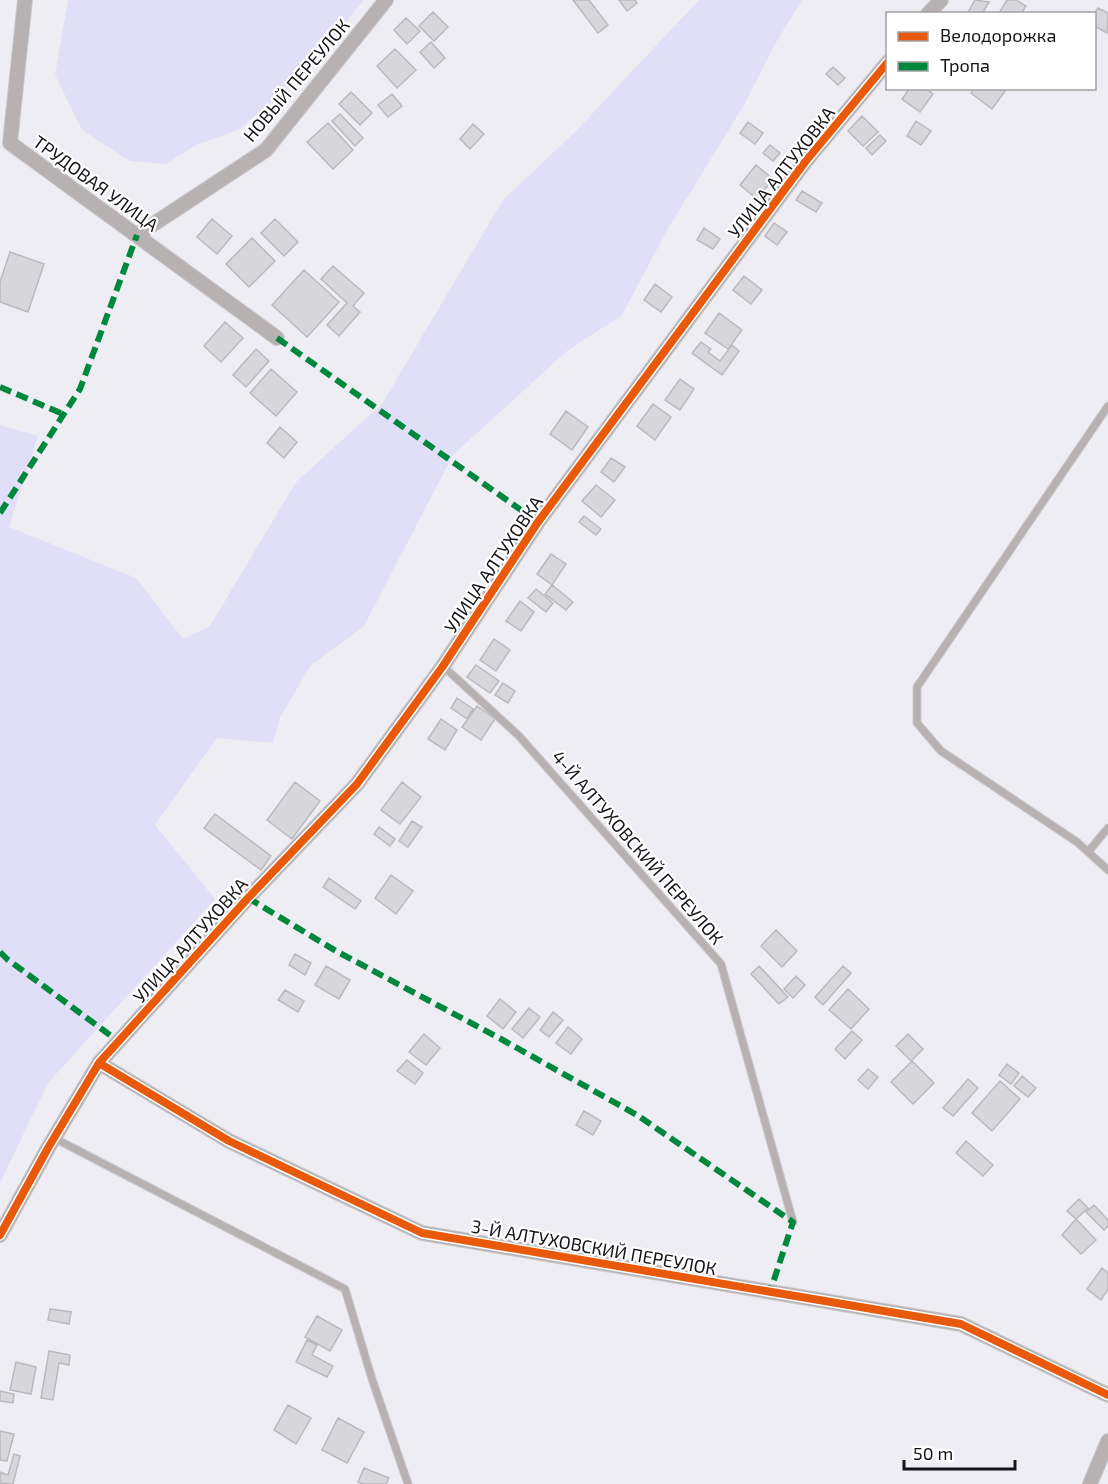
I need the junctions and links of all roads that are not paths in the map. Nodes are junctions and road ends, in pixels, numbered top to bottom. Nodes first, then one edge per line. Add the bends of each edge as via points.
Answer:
1 (25, 0) edge
2 (386, 0) edge
3 (941, 0) edge
4 (930, 12) edge
5 (886, 64) edge
6 (137, 235) junction
7 (277, 338) dead end
8 (1108, 406) edge
9 (443, 666) junction
10 (1108, 828) edge
11 (1088, 852) junction
12 (1108, 870) edge
13 (99, 1063) junction
14 (54, 1138) junction
15 (793, 1222) dead end
16 (0, 1235) edge
17 (1108, 1395) edge
18 (1108, 1441) edge
19 (408, 1484) edge
20 (1090, 1484) edge

1 - 6 street, ТРУДОВАЯ УЛИЦА via 10,143
2 - 6 street, НОВЫЙ ПЕРЕУЛОК via 266,150
3 - 4 street
5 - 9 street, УЛИЦА АЛТУХОВКА via 805,162 545,513
6 - 7 street, ТРУДОВАЯ УЛИЦА
8 - 11 lane via 916,687 917,723 940,751
9 - 13 street, УЛИЦА АЛТУХОВКА via 357,784
9 - 15 lane, 4-Й АЛТУХОВСКИЙ ПЕРЕУЛОК via 519,736 721,964
10 - 11 lane
11 - 12 lane
13 - 14 street, УЛИЦА АЛТУХОВКА
13 - 17 street, 3-Й АЛТУХОВСКИЙ ПЕРЕУЛОК via 229,1141 422,1233 961,1324
14 - 16 street, УЛИЦА АЛТУХОВКА
14 - 19 lane via 345,1289
18 - 20 street

